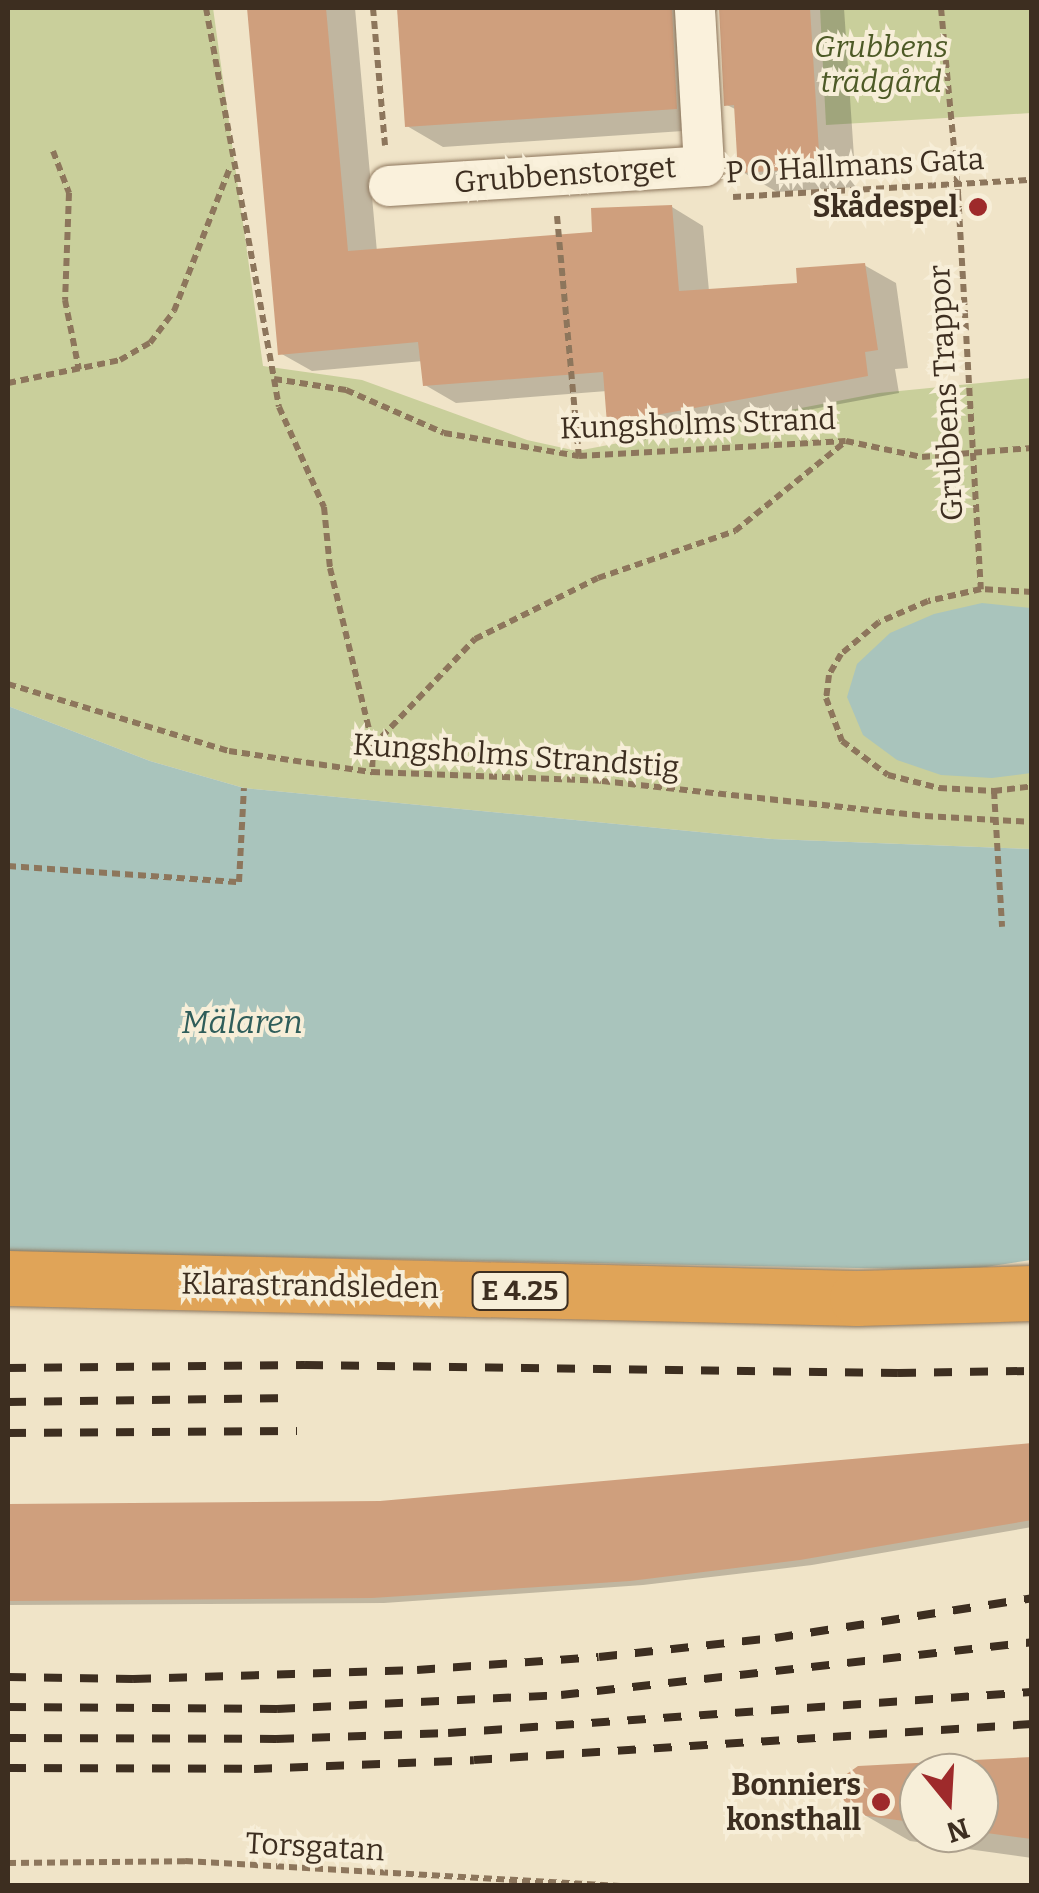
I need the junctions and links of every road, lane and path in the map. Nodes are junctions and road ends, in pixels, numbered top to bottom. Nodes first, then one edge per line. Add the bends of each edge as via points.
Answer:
1 (206, 8) edge
2 (373, 8) edge
3 (696, 8) edge
4 (941, 8) edge
5 (53, 150) dead end
6 (232, 164) junction
7 (704, 166) junction
8 (1032, 180) edge
9 (957, 183) junction
10 (389, 186) joint
11 (560, 256) dead end
12 (79, 370) junction
13 (274, 379) junction
14 (8, 383) edge
15 (846, 440) junction
16 (1032, 448) edge
17 (972, 454) junction
18 (579, 456) junction
19 (981, 589) junction
20 (1032, 592) edge
21 (8, 684) edge
22 (373, 746) junction
23 (372, 772) junction
24 (1032, 786) edge
25 (244, 788) dead end
26 (994, 791) junction
27 (994, 820) junction
28 (1032, 822) edge
29 (8, 866) edge
30 (1002, 927) dead end
31 (8, 1278) edge
32 (1032, 1293) edge
33 (8, 1307) edge
34 (1032, 1320) edge
35 (8, 1863) edge
36 (620, 1886) edge

1 - 6 path
2 - 10 path
3 - 7 street, Grubbenstorget
4 - 9 path, Grubbens Trappor
5 - 12 path via 69,194 65,300
6 - 12 path via 174,311 150,343 120,360
6 - 13 path
7 - 9 path, P O Hallmans Gata via 714,198
7 - 10 street, Grubbenstorget
8 - 9 path, P O Hallmans Gata
9 - 17 path, Grubbens Trappor
11 - 18 path
12 - 14 path
13 - 18 path, Kungsholms Strand via 346,390 444,434
13 - 22 path via 279,407 324,507 330,568
15 - 17 path, Kungsholms Strand via 922,456
15 - 18 path, Kungsholms Strand
15 - 22 path via 734,532 598,578 474,639
16 - 17 path, Kungsholms Strand
17 - 19 path, Grubbens Trappor
19 - 20 path
19 - 26 path via 879,622 841,654 826,698 842,740 888,775 940,788
21 - 23 path, Kungsholms Strandstig via 229,752
22 - 23 path
23 - 27 path, Kungsholms Strandstig via 602,781
24 - 26 path
25 - 29 path via 239,882
26 - 27 path
27 - 28 path, Kungsholms Strandstig
27 - 30 path
31 - 32 highway, Klarastrandsleden / E 4.25 via 856,1298
33 - 34 highway, Klarastrandsleden / E 4.25 via 854,1326
35 - 36 path, Torsgatan via 186,1862

